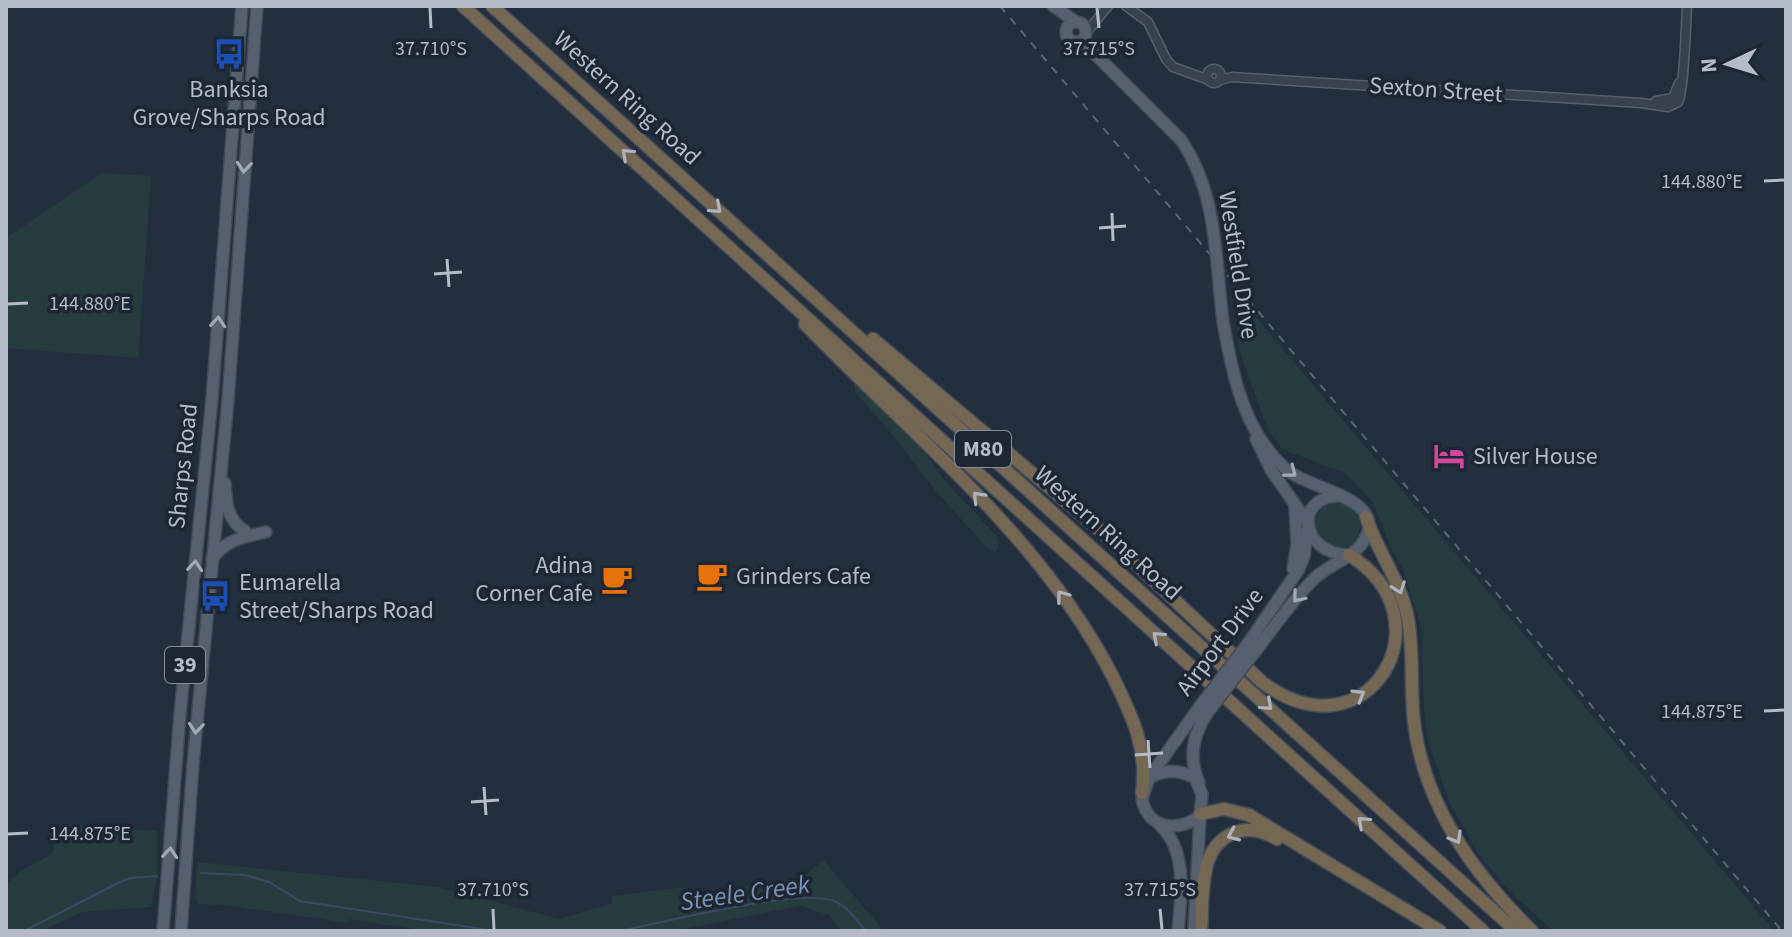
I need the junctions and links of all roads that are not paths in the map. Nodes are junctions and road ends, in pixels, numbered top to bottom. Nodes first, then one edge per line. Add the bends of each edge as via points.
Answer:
1 (242, 6) edge
2 (257, 6) edge
3 (463, 6) edge
4 (492, 6) edge
5 (1126, 6) edge
6 (1687, 6) edge
7 (1056, 9) edge
8 (1105, 9) edge
9 (1076, 21) junction
10 (1086, 34) junction
11 (1070, 38) junction
12 (1092, 51) junction
13 (727, 244) junction
14 (777, 262) junction
15 (228, 400) junction
16 (1254, 429) junction
17 (208, 438) junction
18 (223, 450) junction
19 (1342, 496) junction
20 (1294, 505) junction
21 (1366, 517) junction
22 (1308, 524) junction
23 (245, 531) dead end
24 (266, 532) dead end
25 (1348, 555) junction
26 (212, 559) junction
27 (1287, 589) junction
28 (1253, 646) junction
29 (1204, 709) junction
30 (176, 763) junction
31 (193, 764) junction
32 (1149, 778) junction
33 (1199, 783) junction
34 (1142, 793) junction
35 (1200, 815) junction
36 (1158, 823) junction
37 (1354, 878) junction
38 (163, 931) edge
39 (181, 931) edge
40 (1178, 931) edge
41 (1194, 931) edge
42 (1201, 931) edge
43 (1440, 931) edge
44 (1483, 931) edge
45 (1516, 931) edge
46 (1532, 931) edge

17 -> 1 main road, Sharps Road / 39
2 -> 15 main road, Sharps Road / 39
13 -> 3 highway, Western Ring Road / M80
4 -> 14 highway, Western Ring Road / M80
5 - 6 street, Sexton Street via 1148,22 1169,64 1188,74 1209,75 1215,69 1220,76 1232,77 1641,103 1672,103 1681,74
7 - 9 main road
7 - 11 main road
8 - 9 street
8 - 10 street
9 - 10 main road
9 - 11 main road via 1067,26
10 - 11 main road via 1081,41
10 - 12 main road, Westfield Drive
11 - 12 main road, Westfield Drive
12 - 16 main road, Westfield Drive, bridge via 1181,140 1200,174 1209,201 1235,379
34 -> 13 highway via 1144,763 1137,726 1098,648 1067,602 941,457
44 -> 13 highway, Western Ring Road / M80
14 -> 25 highway via 1047,485 1262,682 1301,704 1328,706 1356,698 1376,682 1392,656 1396,623 1390,603 1370,569
14 -> 45 highway, Western Ring Road / M80
15 - 17 main road
15 - 18 main road, Sharps Road / 39
16 -> 19 main road, Westfield Drive via 1290,472
16 - 20 main road, Westfield Drive via 1265,461
30 -> 17 main road, Sharps Road / 39
18 - 23 main road via 226,502 235,525
18 - 26 main road, Sharps Road / 39
19 - 21 main road via 1354,501
19 - 22 main road via 1316,504
20 - 22 main road, Westfield Drive
20 - 27 main road via 1297,549
21 - 25 main road via 1364,541
21 -> 46 highway via 1404,603 1414,726 1436,798 1480,876
22 - 25 main road via 1323,550
22 - 27 main road, Airport Drive via 1304,556
24 - 26 main road via 230,541
25 -> 28 main road, Airport Drive via 1308,585
26 -> 31 main road, Sharps Road / 39
27 - 28 main road, Airport Drive
28 - 29 main road, Airport Drive, bridge
29 - 32 main road, Airport Drive
29 - 33 main road, Airport Drive via 1194,740
30 - 31 main road
38 -> 30 main road, Sharps Road / 39
31 - 39 main road, Sharps Road / 39
32 - 33 main road via 1176,771
32 - 34 main road
33 - 35 main road
34 - 36 main road via 1147,813
35 - 36 main road via 1174,827
35 - 37 highway via 1224,809 1249,815
35 - 41 main road
36 - 40 main road via 1178,858
37 -> 42 highway via 1269,835 1234,833 1220,841 1208,859
37 - 43 highway

